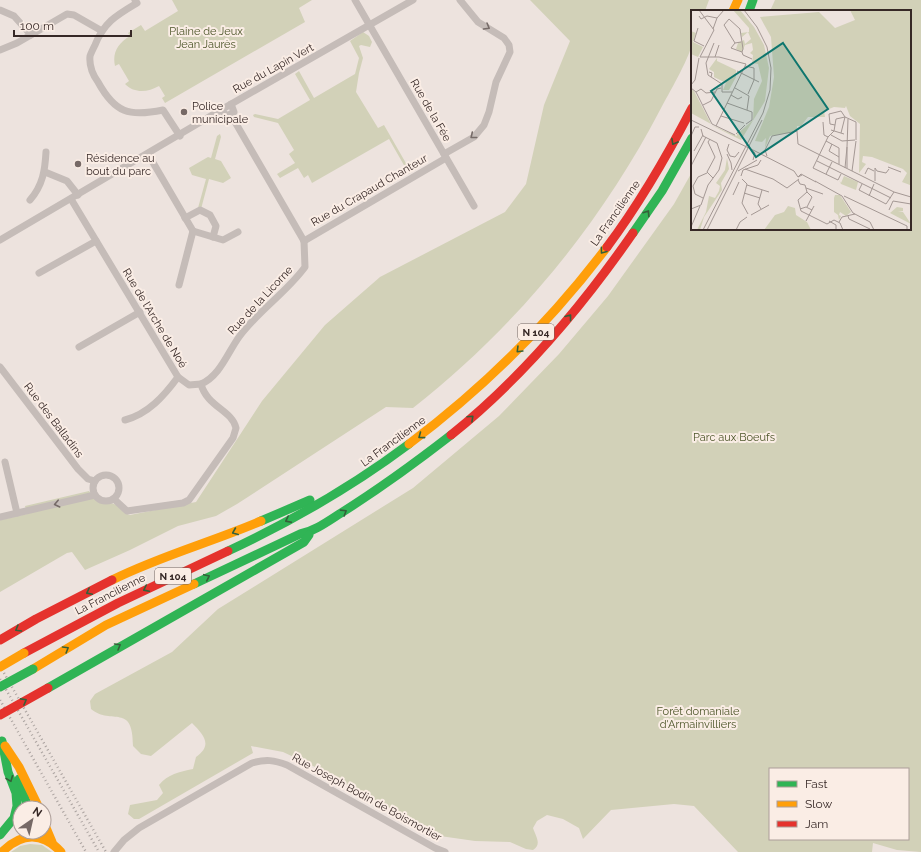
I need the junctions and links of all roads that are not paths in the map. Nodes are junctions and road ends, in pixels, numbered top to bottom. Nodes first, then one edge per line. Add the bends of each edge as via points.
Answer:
1 (135, 0) edge
2 (354, 0) edge
3 (413, 0) edge
4 (460, 0) edge
5 (738, 0) edge
6 (753, 0) edge
7 (0, 10) edge
8 (734, 10) edge
9 (749, 10) edge
10 (370, 26) junction
11 (102, 31) junction
12 (31, 35) junction
13 (0, 50) edge
14 (231, 104) junction
15 (221, 110) junction
16 (691, 110) edge
17 (231, 115) junction
18 (180, 136) junction
19 (691, 140) edge
20 (46, 152) dead end
21 (148, 154) junction
22 (445, 156) junction
23 (45, 172) junction
24 (78, 195) junction
25 (71, 199) junction
26 (30, 200) dead end
27 (474, 206) dead end
28 (185, 218) junction
29 (193, 231) junction
30 (238, 232) dead end
31 (213, 237) junction
32 (0, 240) edge
33 (96, 241) junction
34 (304, 242) junction
35 (39, 273) dead end
36 (179, 285) dead end
37 (140, 312) junction
38 (79, 347) dead end
39 (0, 367) edge
40 (178, 377) junction
41 (201, 384) junction
42 (125, 420) dead end
43 (5, 462) dead end
44 (95, 481) junction
45 (95, 495) junction
46 (114, 499) junction
47 (323, 502) junction
48 (17, 513) junction
49 (0, 517) edge
50 (311, 532) junction
51 (0, 640) edge
52 (0, 667) edge
53 (0, 687) edge
54 (0, 715) edge
55 (1, 739) edge
56 (26, 800) edge
57 (35, 800) edge
58 (0, 835) edge
59 (15, 840) edge
60 (48, 840) edge
61 (52, 842) joint
62 (2, 852) edge
63 (61, 852) edge
64 (114, 852) edge
65 (445, 852) edge

1 - 11 street via 137,3 112,18
2 - 10 street, Rue de la Fée
3 - 10 street, Rue du Lapin Vert
4 -> 22 street, Rue du Crapaud Chanteur via 478,22 504,38 510,52 496,82 484,125 474,137
5 - 8 main road
6 - 9 main road
7 - 12 street via 14,16
10 - 14 street, Rue du Lapin Vert
10 - 22 street, Rue de la Fée
11 - 12 street via 74,15 67,14
11 - 18 street via 90,56 92,72 108,100 119,109 130,113 145,114 163,110
12 - 13 street
14 - 15 street, Rue du Lapin Vert
14 - 17 street via 234,112
15 - 17 street via 227,116
15 - 18 street, Rue du Lapin Vert
16 -> 47 main road, La Francilienne / N 104 via 630,214 579,282 531,338 438,423 365,476
17 - 34 street
18 - 21 street, Rue du Lapin Vert
50 -> 19 main road, N 104 via 359,502 450,436 525,368 561,328 615,259 662,191
20 - 23 street
21 - 24 street, Rue du Lapin Vert
21 - 28 street
22 - 27 street, Rue de la Fée
22 - 34 street, Rue du Crapaud Chanteur
23 - 24 street via 67,180
23 - 26 street
24 - 25 street, Rue du Lapin Vert
25 - 32 street, Rue du Lapin Vert
25 - 33 street, Rue de l'Arche de Noé
28 - 29 street
28 - 31 street via 200,210 210,215 216,226
29 - 31 street
29 - 36 street
30 - 31 street via 224,240
33 - 35 street
33 - 37 street, Rue de l'Arche de Noé
34 - 41 street, Rue de la Licorne via 305,267 248,326 218,370
37 - 38 street
37 - 40 street, Rue de l'Arche de Noé
39 - 44 street, Rue des Balladins via 78,469 88,479
40 - 41 street, Rue de l'Arche de Noé via 189,385
40 - 42 street via 161,400
41 - 46 street via 207,399 235,423 236,433 189,500 183,504 127,511
43 - 48 street
44 - 45 street
44 - 46 street via 103,476 112,476 118,483 119,491
45 - 46 street via 102,501
45 -> 48 street
47 -> 51 main road via 308,499 231,534 136,568
47 -> 52 main road, La Francilienne / N 104, bridge via 82,621
48 - 49 street
53 -> 50 main road, N 104, bridge via 106,625 300,534
54 -> 50 main road, bridge via 304,542
55 - 56 main road
55 - 57 main road via 19,767
55 -> 58 main road via 8,772 16,793 17,806 14,818
59 - 62 main road
60 - 61 main road
61 - 63 main road
64 - 65 street, Rue Joseph Bodin de Boismortier via 139,828 263,760 287,765

